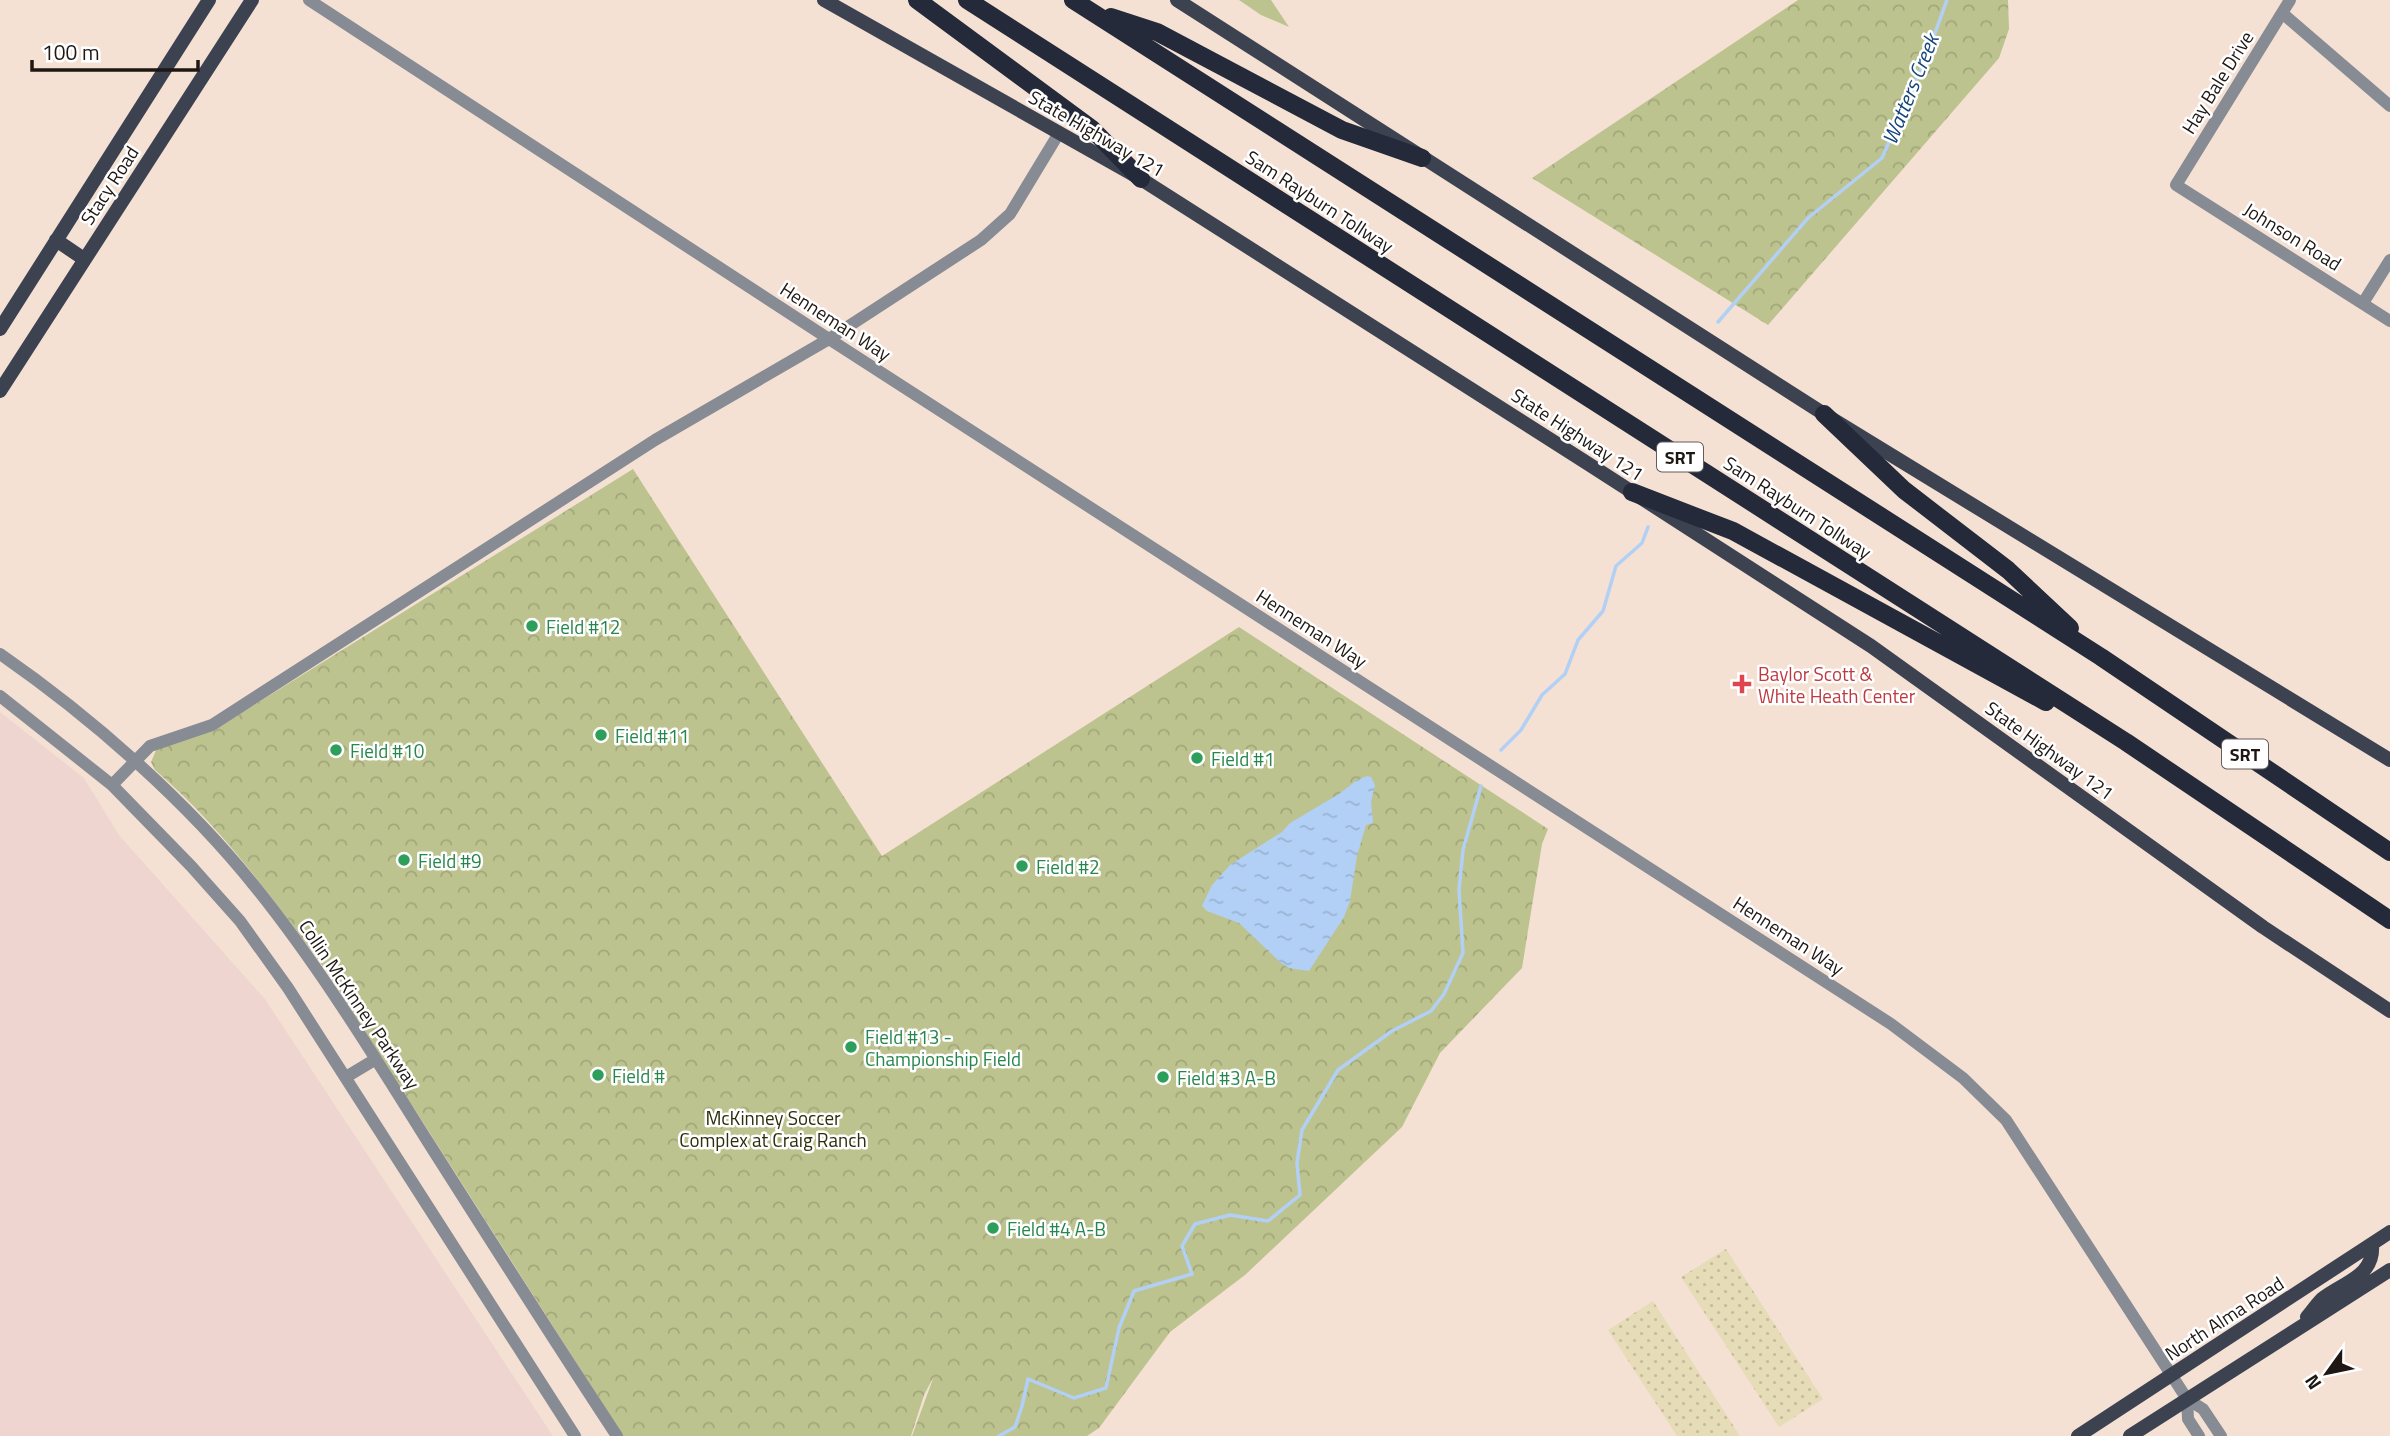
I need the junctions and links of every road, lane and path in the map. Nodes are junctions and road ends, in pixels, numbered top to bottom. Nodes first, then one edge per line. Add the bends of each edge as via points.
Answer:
1 (209, 0) edge
2 (251, 0) edge
3 (309, 0) edge
4 (824, 0) edge
5 (917, 0) edge
6 (967, 0) edge
7 (1177, 0) edge
8 (2290, 0) edge
9 (1080, 4) edge
10 (2282, 13) junction
11 (2390, 106) edge
12 (1059, 133) junction
13 (1422, 158) junction
14 (1141, 179) junction
15 (2176, 185) joint
16 (57, 240) junction
17 (84, 259) junction
18 (2390, 260) edge
19 (2363, 303) junction
20 (2390, 321) edge
21 (0, 329) edge
22 (828, 339) junction
23 (0, 391) edge
24 (1824, 414) junction
25 (1632, 492) junction
26 (0, 654) edge
27 (2101, 657) junction
28 (0, 696) edge
29 (2126, 742) junction
30 (134, 760) junction
31 (2390, 760) edge
32 (112, 785) junction
33 (2390, 852) edge
34 (2390, 920) edge
35 (2390, 1011) edge
36 (376, 1059) junction
37 (346, 1077) junction
38 (2390, 1232) edge
39 (2372, 1244) junction
40 (2390, 1270) edge
41 (2299, 1328) junction
42 (2172, 1375) junction
43 (2187, 1399) junction
44 (575, 1436) edge
45 (617, 1436) edge
46 (2078, 1436) edge
47 (2130, 1436) edge
48 (2199, 1436) edge
49 (2221, 1436) edge

1 - 16 main road, Stacy Road
2 - 17 main road, Stacy Road
3 - 22 street, Henneman Way
4 - 12 main road, State Highway 121
5 - 14 highway via 1091,128
6 - 29 highway, Sam Rayburn Tollway / SRT
7 - 13 main road
8 - 10 street, Hay Bale Drive
9 - 13 highway via 1157,32 1342,130
9 - 27 highway, Sam Rayburn Tollway / SRT
10 - 11 street
10 - 15 street, Hay Bale Drive
12 - 14 main road, State Highway 121
12 - 22 street via 1010,214 981,240
13 - 24 main road
14 - 25 main road, State Highway 121
15 - 19 street, Johnson Road
16 - 17 main road
16 - 21 main road, Stacy Road
17 - 23 main road, Stacy Road
18 - 19 street
19 - 20 street, Johnson Road
22 - 30 street via 655,440 212,725 150,746
22 - 42 street, Henneman Way via 1891,1024 1963,1078 2006,1120
24 - 27 highway via 1904,490 2008,570
24 - 31 main road
25 - 29 highway via 1733,531 2021,690
25 - 35 main road, State Highway 121 via 1871,646 2263,927
26 - 30 street, Collin McKinney Parkway
27 - 33 highway, Sam Rayburn Tollway / SRT
28 - 32 street
29 - 34 highway, Sam Rayburn Tollway / SRT
30 - 32 street
30 - 36 street, Collin McKinney Parkway via 256,887 319,971
32 - 37 street via 240,921
36 - 37 street
36 - 45 street, Collin McKinney Parkway
37 - 44 street
38 - 39 main road, North Alma Road
39 - 41 main road via 2372,1261 2362,1273 2321,1300
39 - 42 main road, North Alma Road
40 - 41 main road
41 - 43 main road
42 - 43 street, Henneman Way
42 - 46 main road, North Alma Road
43 - 47 main road
43 - 48 street, Henneman Way via 2188,1419
43 - 49 street, Henneman Way via 2203,1409

